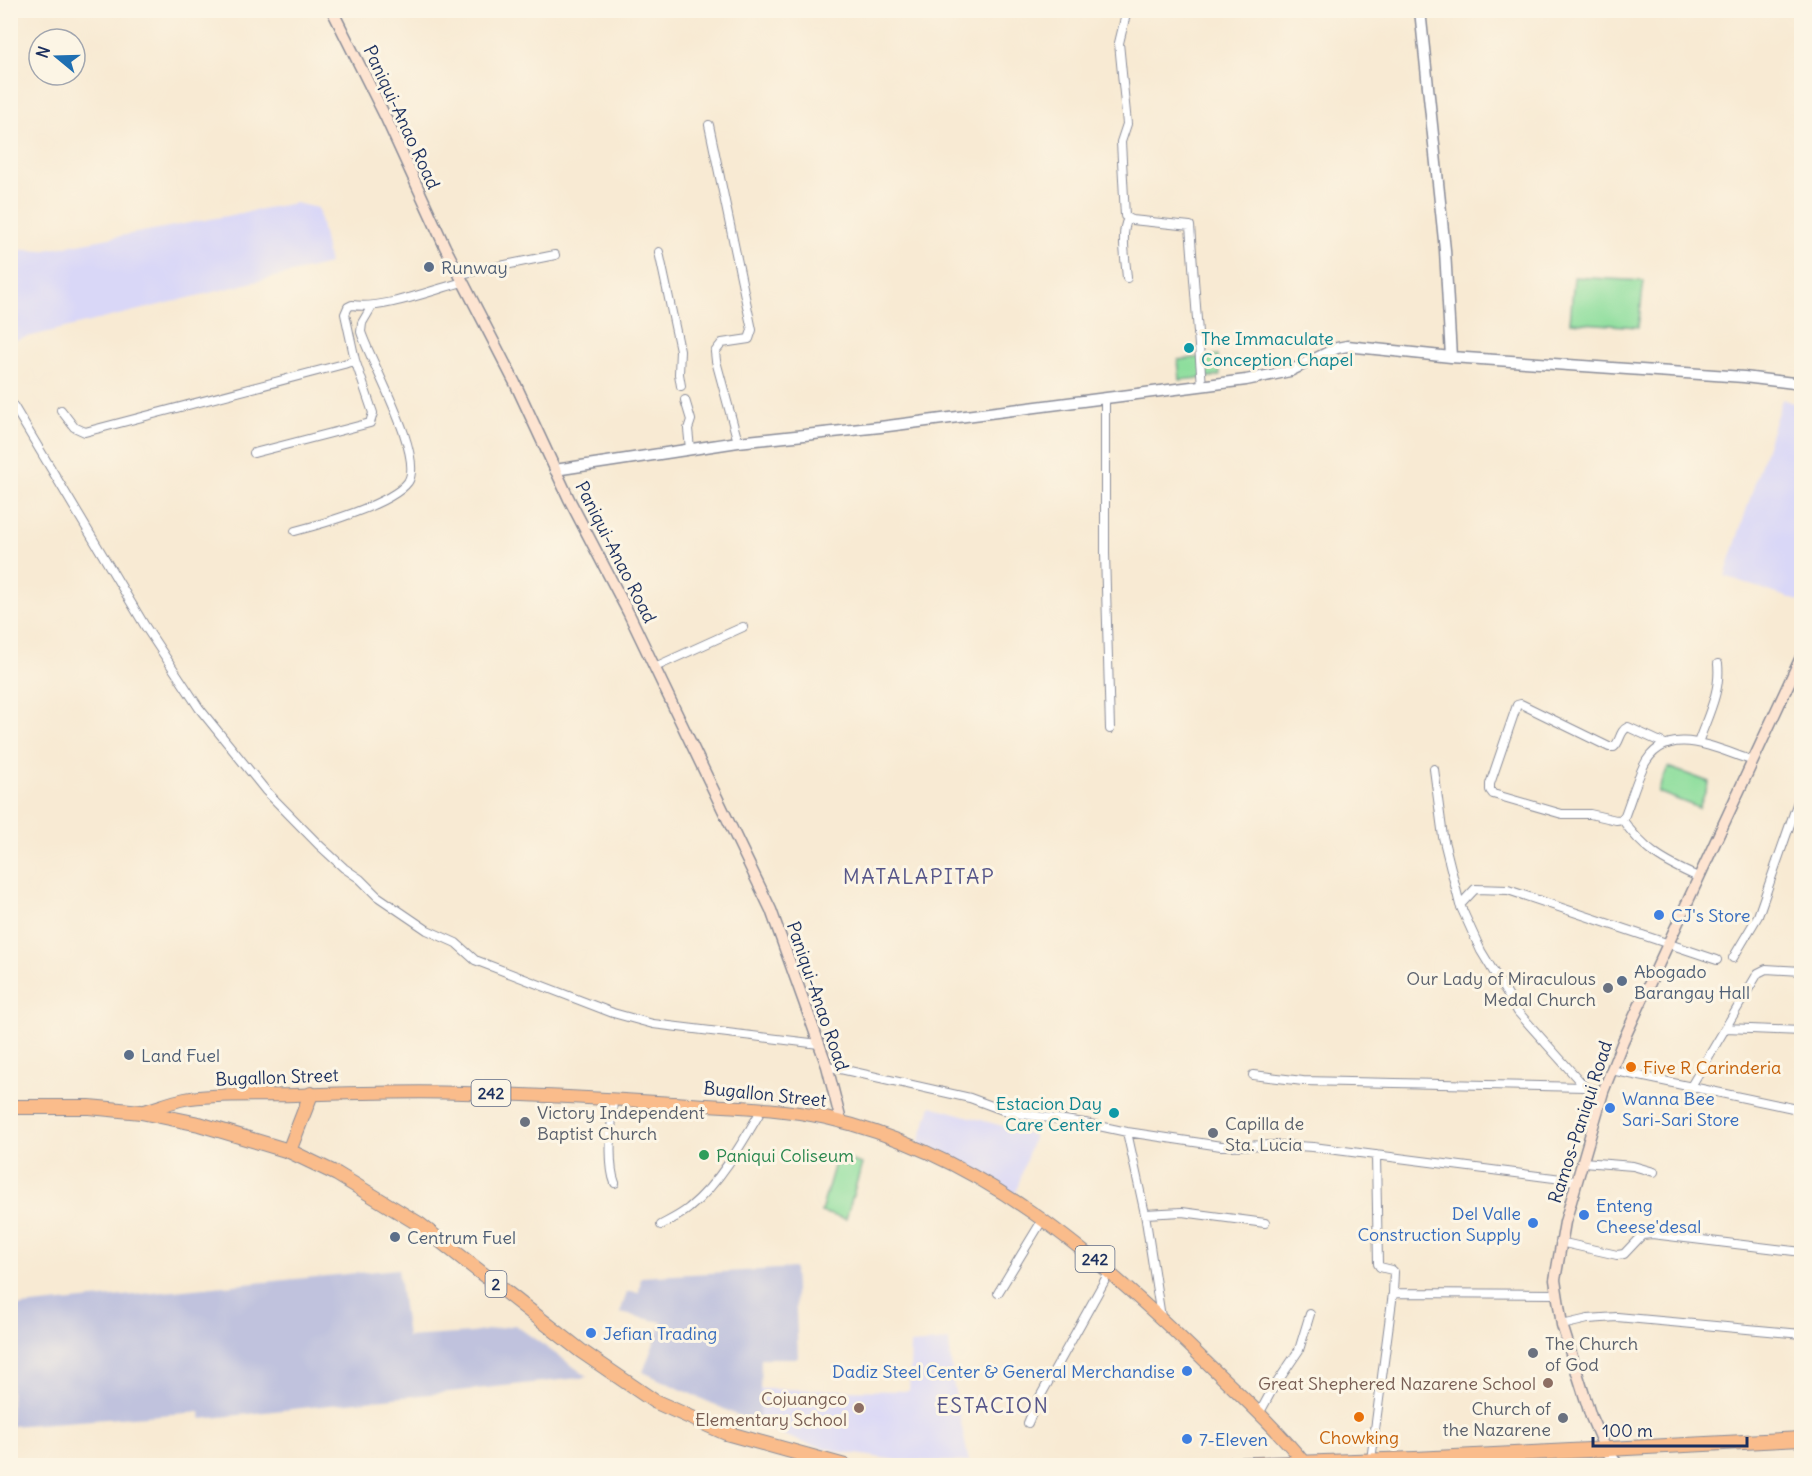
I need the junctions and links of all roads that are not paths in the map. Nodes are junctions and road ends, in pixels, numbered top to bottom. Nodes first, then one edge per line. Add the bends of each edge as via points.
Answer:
1 (332, 10) edge
2 (1127, 10) edge
3 (1420, 10) edge
4 (709, 125) dead end
5 (1128, 219) junction
6 (658, 252) dead end
7 (555, 255) dead end
8 (462, 278) junction
9 (1127, 278) dead end
10 (372, 306) junction
11 (1451, 357) junction
12 (355, 360) junction
13 (1802, 384) edge
14 (681, 386) dead end
15 (1202, 386) junction
16 (1105, 399) junction
17 (10, 400) edge
18 (685, 400) dead end
19 (61, 410) dead end
20 (738, 442) junction
21 (690, 449) junction
22 (254, 453) dead end
23 (555, 470) junction
24 (295, 531) dead end
25 (743, 627) dead end
26 (1802, 655) edge
27 (1718, 664) dead end
28 (656, 667) junction
29 (1798, 671) edge
30 (1110, 729) dead end
31 (1698, 743) junction
32 (1665, 744) junction
33 (1751, 760) junction
34 (1434, 769) dead end
35 (1802, 790) edge
36 (1622, 819) junction
37 (1698, 877) junction
38 (1460, 905) junction
39 (1668, 943) junction
40 (1732, 957) dead end
41 (1717, 960) dead end
42 (1802, 971) edge
43 (1726, 1028) junction
44 (1802, 1031) edge
45 (819, 1044) junction
46 (827, 1066) junction
47 (1611, 1070) junction
48 (1253, 1075) dead end
49 (1585, 1087) junction
50 (1690, 1088) junction
51 (1603, 1092) junction
52 (312, 1094) junction
53 (614, 1099) junction
54 (10, 1107) edge
55 (762, 1109) junction
56 (1802, 1110) edge
57 (141, 1113) junction
58 (841, 1121) junction
59 (1127, 1132) junction
60 (289, 1151) junction
61 (1376, 1155) junction
62 (1583, 1162) junction
63 (1654, 1172) dead end
64 (1577, 1180) junction
65 (615, 1183) dead end
66 (1145, 1214) junction
67 (1043, 1219) junction
68 (1265, 1223) dead end
69 (661, 1225) dead end
70 (1560, 1242) junction
71 (1802, 1252) edge
72 (1110, 1271) junction
73 (998, 1293) dead end
74 (1393, 1293) junction
75 (1556, 1294) junction
76 (1310, 1314) dead end
77 (1161, 1317) junction
78 (1562, 1325) junction
79 (1802, 1334) edge
80 (1259, 1414) junction
81 (1028, 1423) dead end
82 (1802, 1439) edge
83 (1605, 1449) junction
84 (1371, 1460) junction
85 (1305, 1463) edge
86 (845, 1466) edge
87 (1197, 1466) edge
88 (1619, 1466) edge

1 - 8 main road, Paniqui-Anao Road
2 - 5 street via 1119,43 1127,124 1121,147
3 - 11 street
4 - 20 street via 752,330 748,339 722,343 716,352
5 - 9 street via 1124,232
5 - 15 street via 1190,226
6 - 14 street via 680,350
7 - 8 street
8 - 10 street
8 - 23 main road, Paniqui-Anao Road
10 - 12 street via 352,305 345,314
10 - 24 street via 361,332 409,449 410,477 399,490 368,508
11 - 13 street
11 - 15 street via 1347,346 1290,371
12 - 19 street via 85,432 74,427
12 - 22 street via 372,413 370,423
15 - 16 street
16 - 20 street
16 - 30 street
17 - 45 street via 145,626 199,708 266,791 377,896 456,943 475,960 613,1013 652,1024
18 - 21 street via 691,420
20 - 21 street
21 - 23 street
23 - 28 main road, Paniqui-Anao Road
25 - 28 street
26 - 29 main road, Ramos-Paniqui Road
27 - 31 street via 1717,689
28 - 45 main road, Paniqui-Anao Road via 771,910
29 - 33 main road, Ramos-Paniqui Road
31 - 32 street via 1679,740
31 - 33 street
32 - 36 street via 1647,760
32 - 36 street via 1628,727 1622,730 1617,745 1610,747 1521,704 1515,707 1490,784 1493,794 1562,814
33 - 37 main road, Ramos-Paniqui Road
34 - 38 street via 1443,837
35 - 40 street via 1758,916
36 - 37 street via 1653,854
37 - 39 main road, Ramos-Paniqui Road
38 - 39 street via 1475,889 1508,890
38 - 49 street via 1481,951 1518,1012
39 - 41 street
39 - 47 main road, Ramos-Paniqui Road
42 - 43 street via 1758,973
43 - 44 street
43 - 50 street
45 - 46 main road, Paniqui-Anao Road
46 - 58 main road, Paniqui-Anao Road
46 - 59 street via 970,1098 1008,1113 1085,1122
47 - 50 street
47 - 51 main road, Ramos-Paniqui Road
48 - 49 street via 1303,1081
49 - 51 street
50 - 56 street
51 - 62 main road, Ramos-Paniqui Road
52 - 53 main road, Bugallon Street / 242 via 465,1093
52 - 57 main road, Bugallon Street / 242 via 187,1099
52 - 60 highway
53 - 55 main road, Bugallon Street / 242
53 - 65 street
54 - 57 highway, 2 via 88,1107
55 - 58 main road, Bugallon Street / 242
55 - 69 street via 716,1179 691,1207
57 - 60 highway, 2 via 200,1124
58 - 67 main road, Bugallon Street / 242 via 916,1147 976,1177
59 - 61 street via 1221,1146 1282,1145
59 - 66 street
60 - 86 highway, 2 via 337,1173 419,1224 581,1352 654,1401 726,1433
61 - 64 street
61 - 74 street via 1378,1264 1394,1272
62 - 63 street via 1633,1166
62 - 64 main road, Ramos-Paniqui Road
64 - 70 main road, Ramos-Paniqui Road
66 - 68 street via 1182,1212
66 - 77 street
67 - 72 main road, Bugallon Street / 242
67 - 73 street
70 - 71 street via 1617,1255 1624,1254 1642,1235 1652,1234
70 - 75 main road, Ramos-Paniqui Road
72 - 77 main road, Bugallon Street / 242
72 - 81 street
74 - 75 street
74 - 84 street
75 - 78 main road, Ramos-Paniqui Road
76 - 80 street via 1299,1350
77 - 80 main road, Bugallon Street / 242
78 - 79 street via 1617,1317
78 - 83 main road, Ramos-Paniqui Road
80 - 85 main road, Bugallon Street / 242
82 - 83 highway
83 - 84 highway
83 - 88 street
84 - 85 highway
85 - 87 highway

